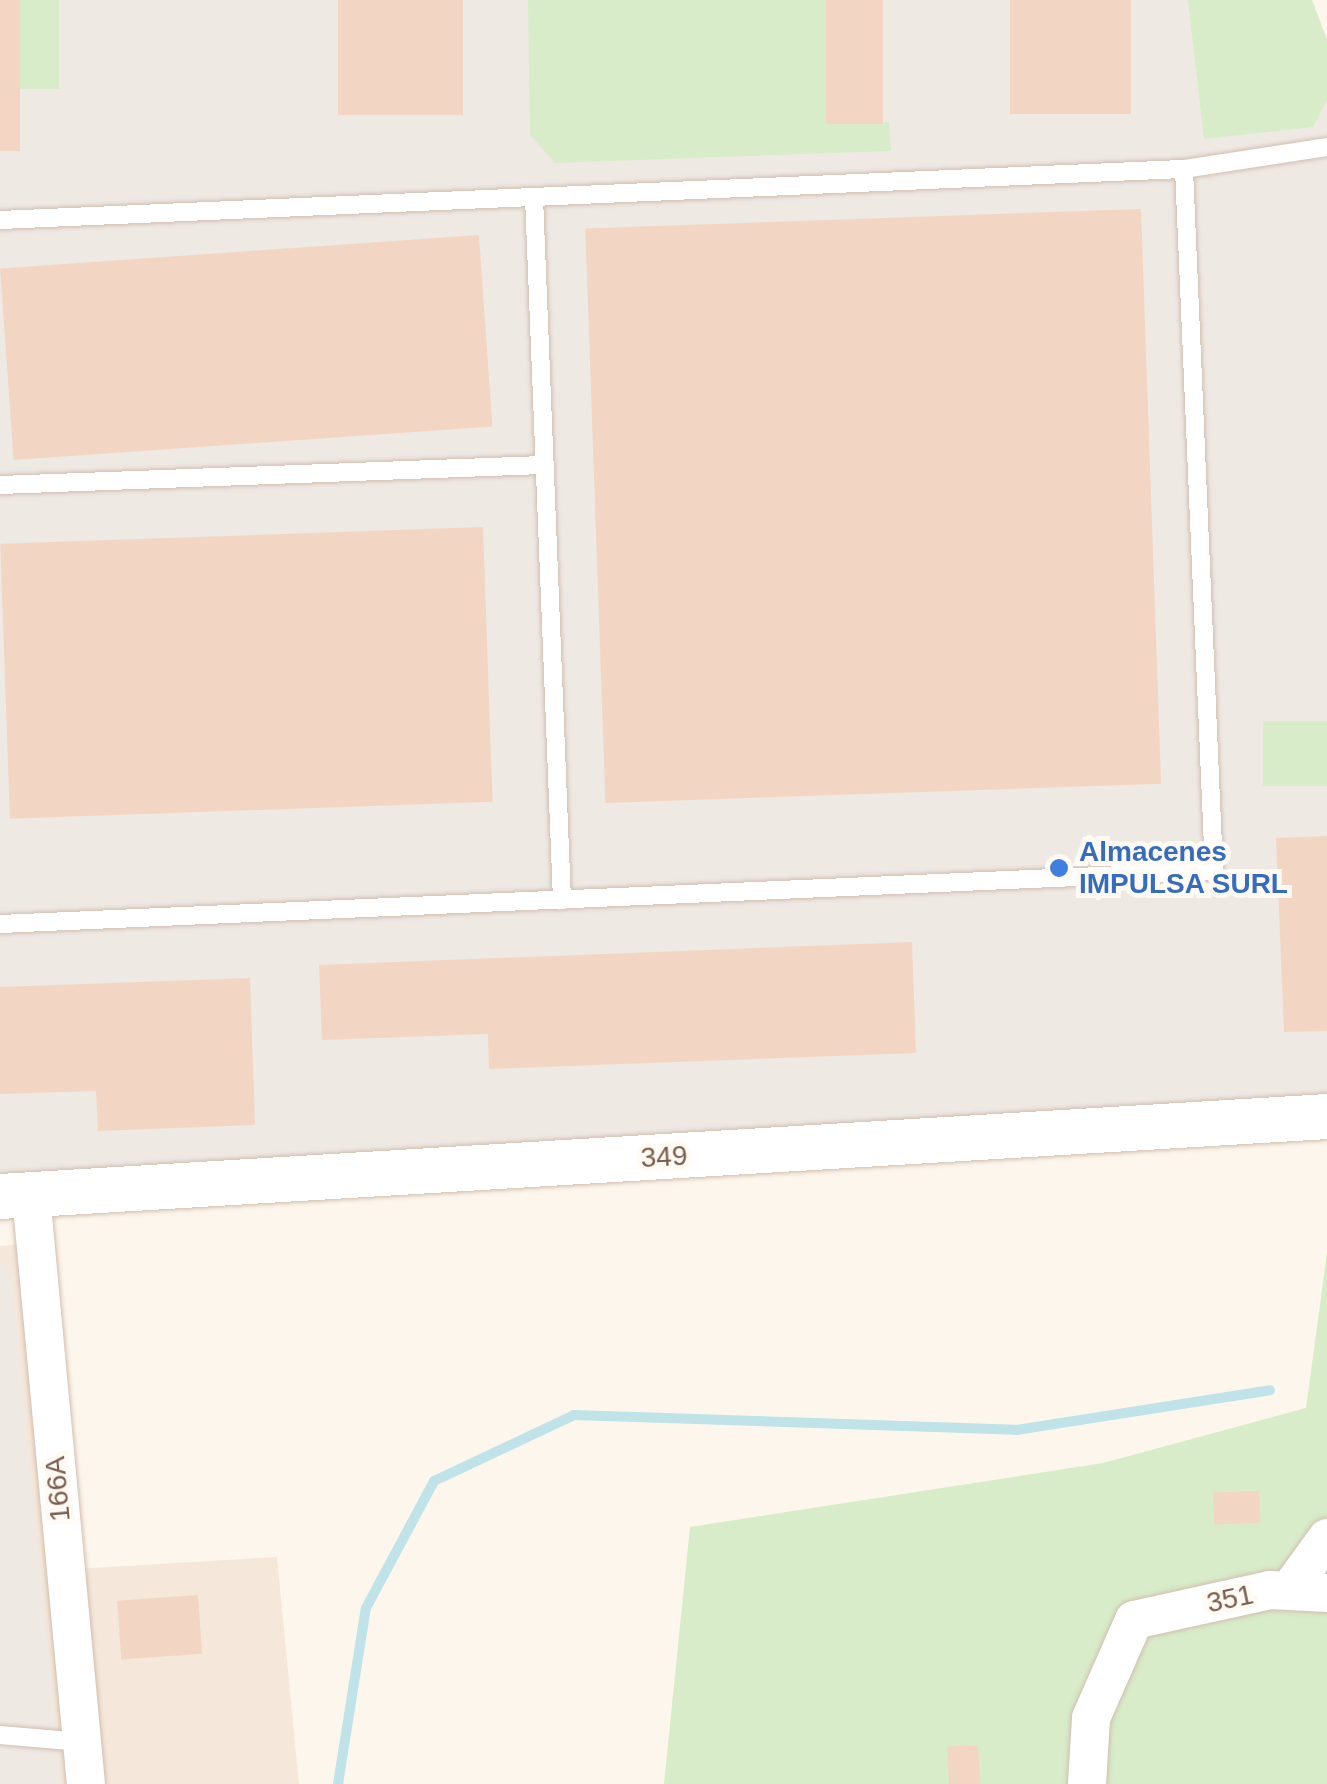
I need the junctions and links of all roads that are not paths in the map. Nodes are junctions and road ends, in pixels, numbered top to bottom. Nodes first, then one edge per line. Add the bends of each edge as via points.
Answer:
1 (1327, 147) edge
2 (1184, 168) junction
3 (534, 196) junction
4 (0, 220) edge
5 (544, 465) junction
6 (0, 485) edge
7 (562, 900) junction
8 (0, 924) edge
9 (1322, 1125) edge
10 (16, 1195) edge
11 (1327, 1538) edge
12 (1309, 1591) edge
13 (0, 1734) edge
14 (82, 1742) junction
15 (86, 1784) edge
16 (1087, 1784) edge

1 - 2 lane
2 - 3 lane
2 - 7 lane via 1214,871
3 - 4 lane
3 - 5 lane
5 - 6 lane
5 - 7 lane
7 - 8 lane
9 - 10 street, 349
10 - 14 street, 166A
11 - 12 street
12 - 16 street, 351 via 1134,1620 1091,1718
13 - 14 lane
14 - 15 street, 166A

